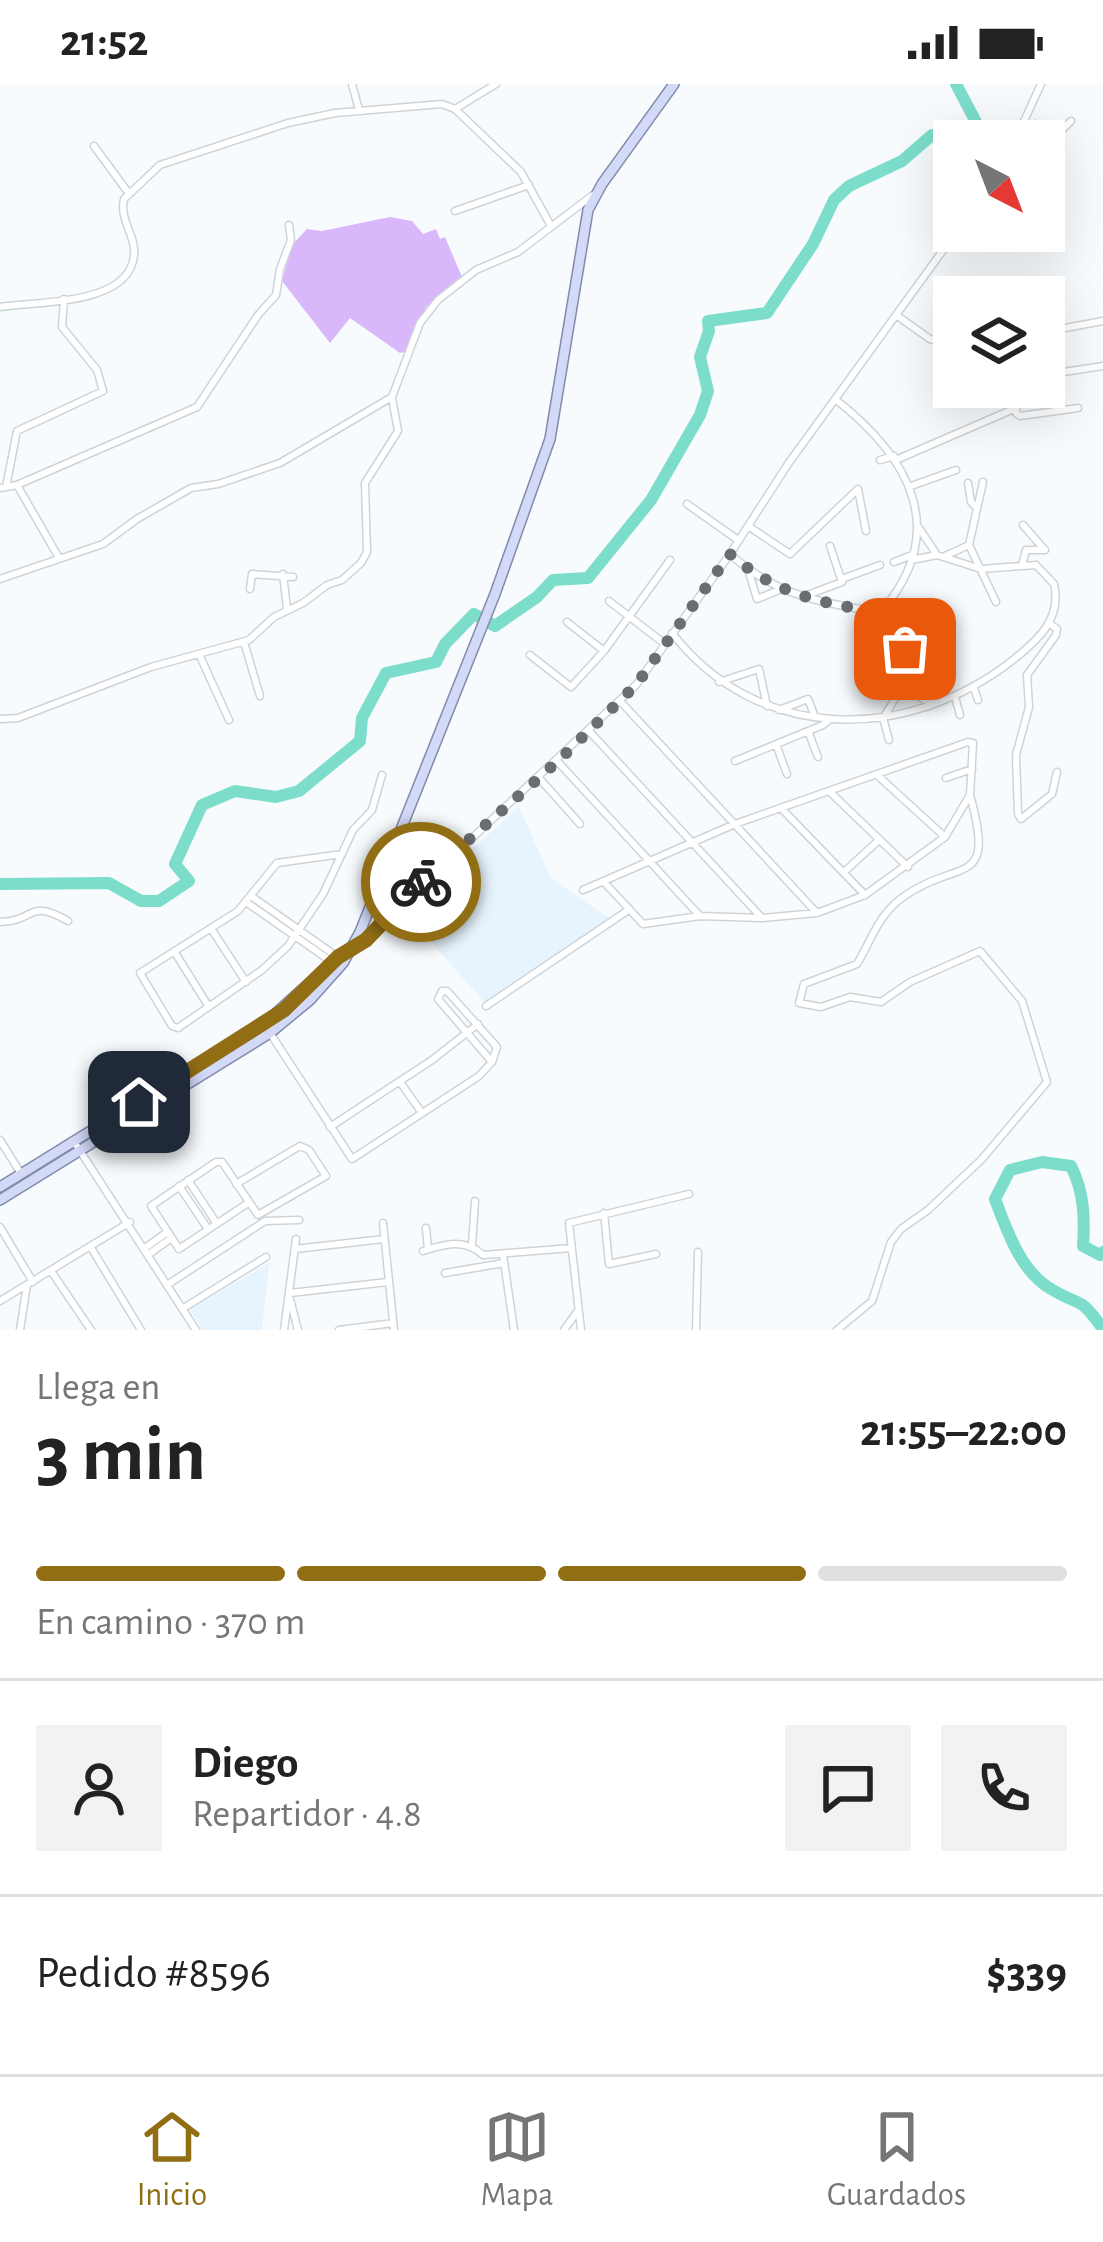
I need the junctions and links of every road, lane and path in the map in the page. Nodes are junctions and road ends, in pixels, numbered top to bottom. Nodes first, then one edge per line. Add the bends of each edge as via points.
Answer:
1 (352, 84) edge
2 (496, 84) edge
3 (674, 84) edge
4 (1041, 84) edge
5 (455, 109) junction
6 (359, 110) junction
7 (1025, 120) edge
8 (1071, 121) dead end
9 (1065, 128) edge
10 (94, 146) dead end
11 (529, 185) junction
12 (127, 193) junction
13 (596, 193) junction
14 (455, 211) dead end
15 (289, 225) dead end
16 (551, 226) junction
17 (942, 252) edge
18 (64, 298) junction
19 (0, 307) edge
20 (896, 315) junction
21 (1103, 321) edge
22 (1065, 328) edge
23 (933, 339) edge
24 (1103, 366) edge
25 (1065, 372) edge
26 (392, 398) junction
27 (835, 399) junction
28 (1016, 408) joint
29 (1078, 408) dead end
30 (896, 457) junction
31 (880, 460) dead end
32 (956, 470) dead end
33 (983, 482) dead end
34 (968, 483) dead end
35 (17, 485) junction
36 (911, 486) junction
37 (3, 487) edge
38 (688, 503) dead end
39 (977, 508) junction
40 (918, 525) junction
41 (1023, 525) dead end
42 (748, 526) junction
43 (864, 528) dead end
44 (739, 541) junction
45 (969, 545) junction
46 (830, 546) dead end
47 (730, 554) junction
48 (940, 556) junction
49 (59, 558) junction
50 (911, 558) junction
51 (670, 560) dead end
52 (895, 562) dead end
53 (880, 565) dead end
54 (1022, 566) junction
55 (748, 569) junction
56 (981, 569) junction
57 (283, 574) junction
58 (293, 577) dead end
59 (0, 579) edge
60 (842, 579) junction
61 (250, 589) dead end
62 (779, 590) junction
63 (799, 598) junction
64 (609, 602) dead end
65 (996, 602) dead end
66 (286, 609) junction
67 (881, 612) junction
68 (628, 616) junction
69 (567, 622) dead end
70 (1049, 623) junction
71 (672, 633) junction
72 (244, 642) junction
73 (665, 644) junction
74 (604, 651) junction
75 (199, 654) junction
76 (530, 655) dead end
77 (719, 682) junction
78 (906, 683) junction
79 (974, 688) junction
80 (260, 695) dead end
81 (955, 697) junction
82 (978, 700) dead end
83 (620, 701) junction
84 (938, 703) junction
85 (767, 706) junction
86 (779, 710) junction
87 (960, 715) dead end
88 (815, 717) junction
89 (883, 718) junction
90 (0, 719) edge
91 (830, 719) junction
92 (229, 721) dead end
93 (808, 731) junction
94 (590, 732) junction
95 (889, 740) dead end
96 (776, 744) junction
97 (818, 757) dead end
98 (558, 761) junction
99 (734, 761) dead end
100 (972, 770) junction
101 (1057, 772) dead end
102 (876, 773) junction
103 (382, 775) dead end
104 (787, 775) dead end
105 (539, 778) junction
106 (946, 778) dead end
107 (830, 792) junction
108 (970, 795) junction
109 (782, 808) junction
110 (580, 824) dead end
111 (735, 824) junction
112 (945, 837) junction
113 (879, 840) junction
114 (690, 843) junction
115 (342, 854) junction
116 (648, 863) junction
117 (908, 867) junction
118 (844, 872) junction
119 (604, 882) junction
120 (583, 890) dead end
121 (865, 895) junction
122 (249, 899) junction
123 (628, 910) junction
124 (817, 913) junction
125 (700, 916) junction
126 (762, 918) junction
127 (68, 921) dead end
128 (0, 922) edge
129 (211, 929) junction
130 (298, 932) junction
131 (174, 951) junction
132 (342, 959) junction
133 (245, 982) junction
134 (486, 1006) dead end
135 (208, 1007) junction
136 (478, 1024) junction
137 (469, 1032) junction
138 (270, 1033) junction
139 (492, 1062) junction
140 (399, 1081) junction
141 (422, 1113) junction
142 (330, 1127) junction
143 (0, 1140) edge
144 (76, 1145) junction
145 (21, 1173) junction
146 (188, 1180) junction
147 (236, 1184) junction
148 (179, 1186) junction
149 (0, 1187) edge
150 (689, 1194) dead end
151 (0, 1200) edge
152 (476, 1201) dead end
153 (248, 1203) junction
154 (604, 1213) junction
155 (299, 1220) dead end
156 (130, 1222) junction
157 (382, 1223) dead end
158 (217, 1224) junction
159 (1, 1227) edge
160 (426, 1228) dead end
161 (208, 1229) junction
162 (168, 1236) junction
163 (296, 1239) dead end
164 (384, 1240) junction
165 (472, 1245) junction
166 (90, 1246) junction
167 (572, 1247) junction
168 (295, 1250) junction
169 (147, 1251) junction
170 (698, 1252) dead end
171 (656, 1255) dead end
172 (266, 1257) dead end
173 (504, 1259) junction
174 (51, 1270) junction
175 (445, 1273) dead end
176 (388, 1282) junction
177 (30, 1284) junction
178 (167, 1285) junction
179 (290, 1294) junction
180 (0, 1301) edge
181 (182, 1309) junction
182 (579, 1309) junction
183 (393, 1326) edge
184 (20, 1330) edge
185 (91, 1330) edge
186 (141, 1330) edge
187 (196, 1330) edge
188 (284, 1330) edge
189 (298, 1330) edge
190 (339, 1330) edge
191 (514, 1330) edge
192 (564, 1330) edge
193 (581, 1330) edge
194 (696, 1330) edge
195 (837, 1330) edge

1 - 6 street
2 - 5 street
3 - 13 main road
4 - 7 street
5 - 6 street via 434,103
5 - 11 street
6 - 12 street via 175,158
8 - 9 street
10 - 12 street
11 - 14 street
11 - 16 street
12 - 18 street via 121,208 135,250 128,272 105,293
13 - 16 street
13 - 132 main road via 543,465 410,813
15 - 35 street via 276,295 197,407
16 - 26 street via 428,309
17 - 20 street
18 - 19 street
18 - 37 street via 62,327 97,370 103,391 17,431
20 - 23 street
20 - 27 street
21 - 22 street
24 - 25 street
26 - 49 street via 280,463 191,488 104,544
26 - 66 street via 398,431 365,483 367,552 342,580
27 - 30 street
27 - 42 street
28 - 29 street via 1020,416
28 - 30 street
30 - 31 street
30 - 36 street
32 - 36 street
33 - 39 street
34 - 39 street
35 - 37 street
35 - 49 street
36 - 40 street
38 - 44 street
39 - 45 street
40 - 48 street
40 - 50 street
41 - 54 street via 1045,550 1026,550
42 - 43 street via 790,554 858,489
42 - 44 street
44 - 47 street
45 - 48 street
45 - 56 street
46 - 60 street
47 - 55 street
47 - 71 street
48 - 50 street
48 - 56 street
49 - 59 street
50 - 52 street
50 - 67 street
51 - 68 street
53 - 60 street
54 - 56 street
54 - 70 street via 1043,569 1054,584
55 - 62 street
55 - 62 street via 757,599
56 - 65 street
57 - 58 street
57 - 61 street via 250,575
57 - 66 street
60 - 63 street
62 - 63 street
63 - 67 street
64 - 68 street
66 - 72 street
67 - 78 street via 905,649
68 - 73 street
68 - 74 street
69 - 74 street
70 - 79 street via 1031,647
70 - 101 street via 1056,635 1027,675 1029,707 1016,755 1022,819 1052,794
71 - 73 street
71 - 77 street
72 - 75 street
72 - 80 street
73 - 83 street
74 - 76 street via 571,687
75 - 90 street
75 - 92 street
77 - 85 street
77 - 85 street via 759,669
78 - 84 street
78 - 89 street
79 - 81 street
79 - 82 street
81 - 84 street
81 - 87 street
83 - 94 street
83 - 111 street
84 - 89 street
85 - 86 street
86 - 88 street
86 - 88 street via 808,699
88 - 91 street
89 - 91 street
89 - 95 street
91 - 93 street
93 - 96 street
93 - 97 street
94 - 98 street
94 - 114 street
96 - 99 street
96 - 104 street
98 - 105 street
98 - 116 street
100 - 102 street via 968,742
100 - 106 street
100 - 108 street
102 - 107 street
102 - 112 street
103 - 115 street via 372,810
105 - 110 street
105 - 132 street
107 - 109 street
107 - 113 street
108 - 112 street
108 - 195 street via 982,837 977,858 886,911 857,964 804,984 799,1003 881,1002 980,951 1022,1001 1047,1082 982,1159 901,1228 872,1301
109 - 111 street
109 - 118 street
111 - 114 street
111 - 124 street
112 - 117 street
113 - 117 street
113 - 118 street
114 - 116 street
114 - 126 street
115 - 122 street via 277,863
115 - 130 street
116 - 119 street
116 - 125 street
117 - 121 street
118 - 121 street
119 - 120 street
119 - 123 street
121 - 124 street
122 - 129 street
122 - 130 street
123 - 125 street via 643,925
123 - 134 street
124 - 126 street
125 - 126 street
127 - 128 street via 37,908
129 - 131 street
129 - 133 street
130 - 132 street
130 - 133 street
131 - 135 street
131 - 135 street via 140,974 175,1029
132 - 138 main road
132 - 144 main road via 265,1023
133 - 135 street
136 - 137 street
136 - 137 street via 442,991 437,998
136 - 139 street via 497,1046
137 - 139 street
137 - 140 street
138 - 142 street
138 - 144 main road
139 - 141 street
140 - 141 street
140 - 142 street
141 - 142 street via 352,1159
143 - 145 street
144 - 145 main road
144 - 151 main road
144 - 156 street
145 - 149 main road
146 - 147 street via 222,1162
146 - 148 street
146 - 158 street
147 - 153 street
147 - 153 street via 300,1146 326,1176 258,1214
148 - 161 street
148 - 162 street via 152,1204
150 - 154 street
152 - 165 street
153 - 158 street
154 - 167 street via 569,1223
154 - 171 street via 609,1264
155 - 178 street via 266,1221
156 - 166 street
156 - 169 street
157 - 164 street
158 - 161 street
159 - 177 street
160 - 165 street via 425,1250
161 - 162 street via 179,1249
162 - 169 street
163 - 168 street
164 - 168 street
164 - 176 street
165 - 173 street
166 - 174 street
166 - 186 street
167 - 173 street
167 - 182 street
168 - 179 street
169 - 178 street
170 - 194 street
172 - 181 street
173 - 175 street
173 - 191 street
174 - 177 street
174 - 185 street
176 - 179 street
176 - 183 street
177 - 180 street
177 - 184 street
178 - 181 street
179 - 188 street
179 - 189 street
181 - 187 street
182 - 192 street
182 - 193 street
183 - 190 street

